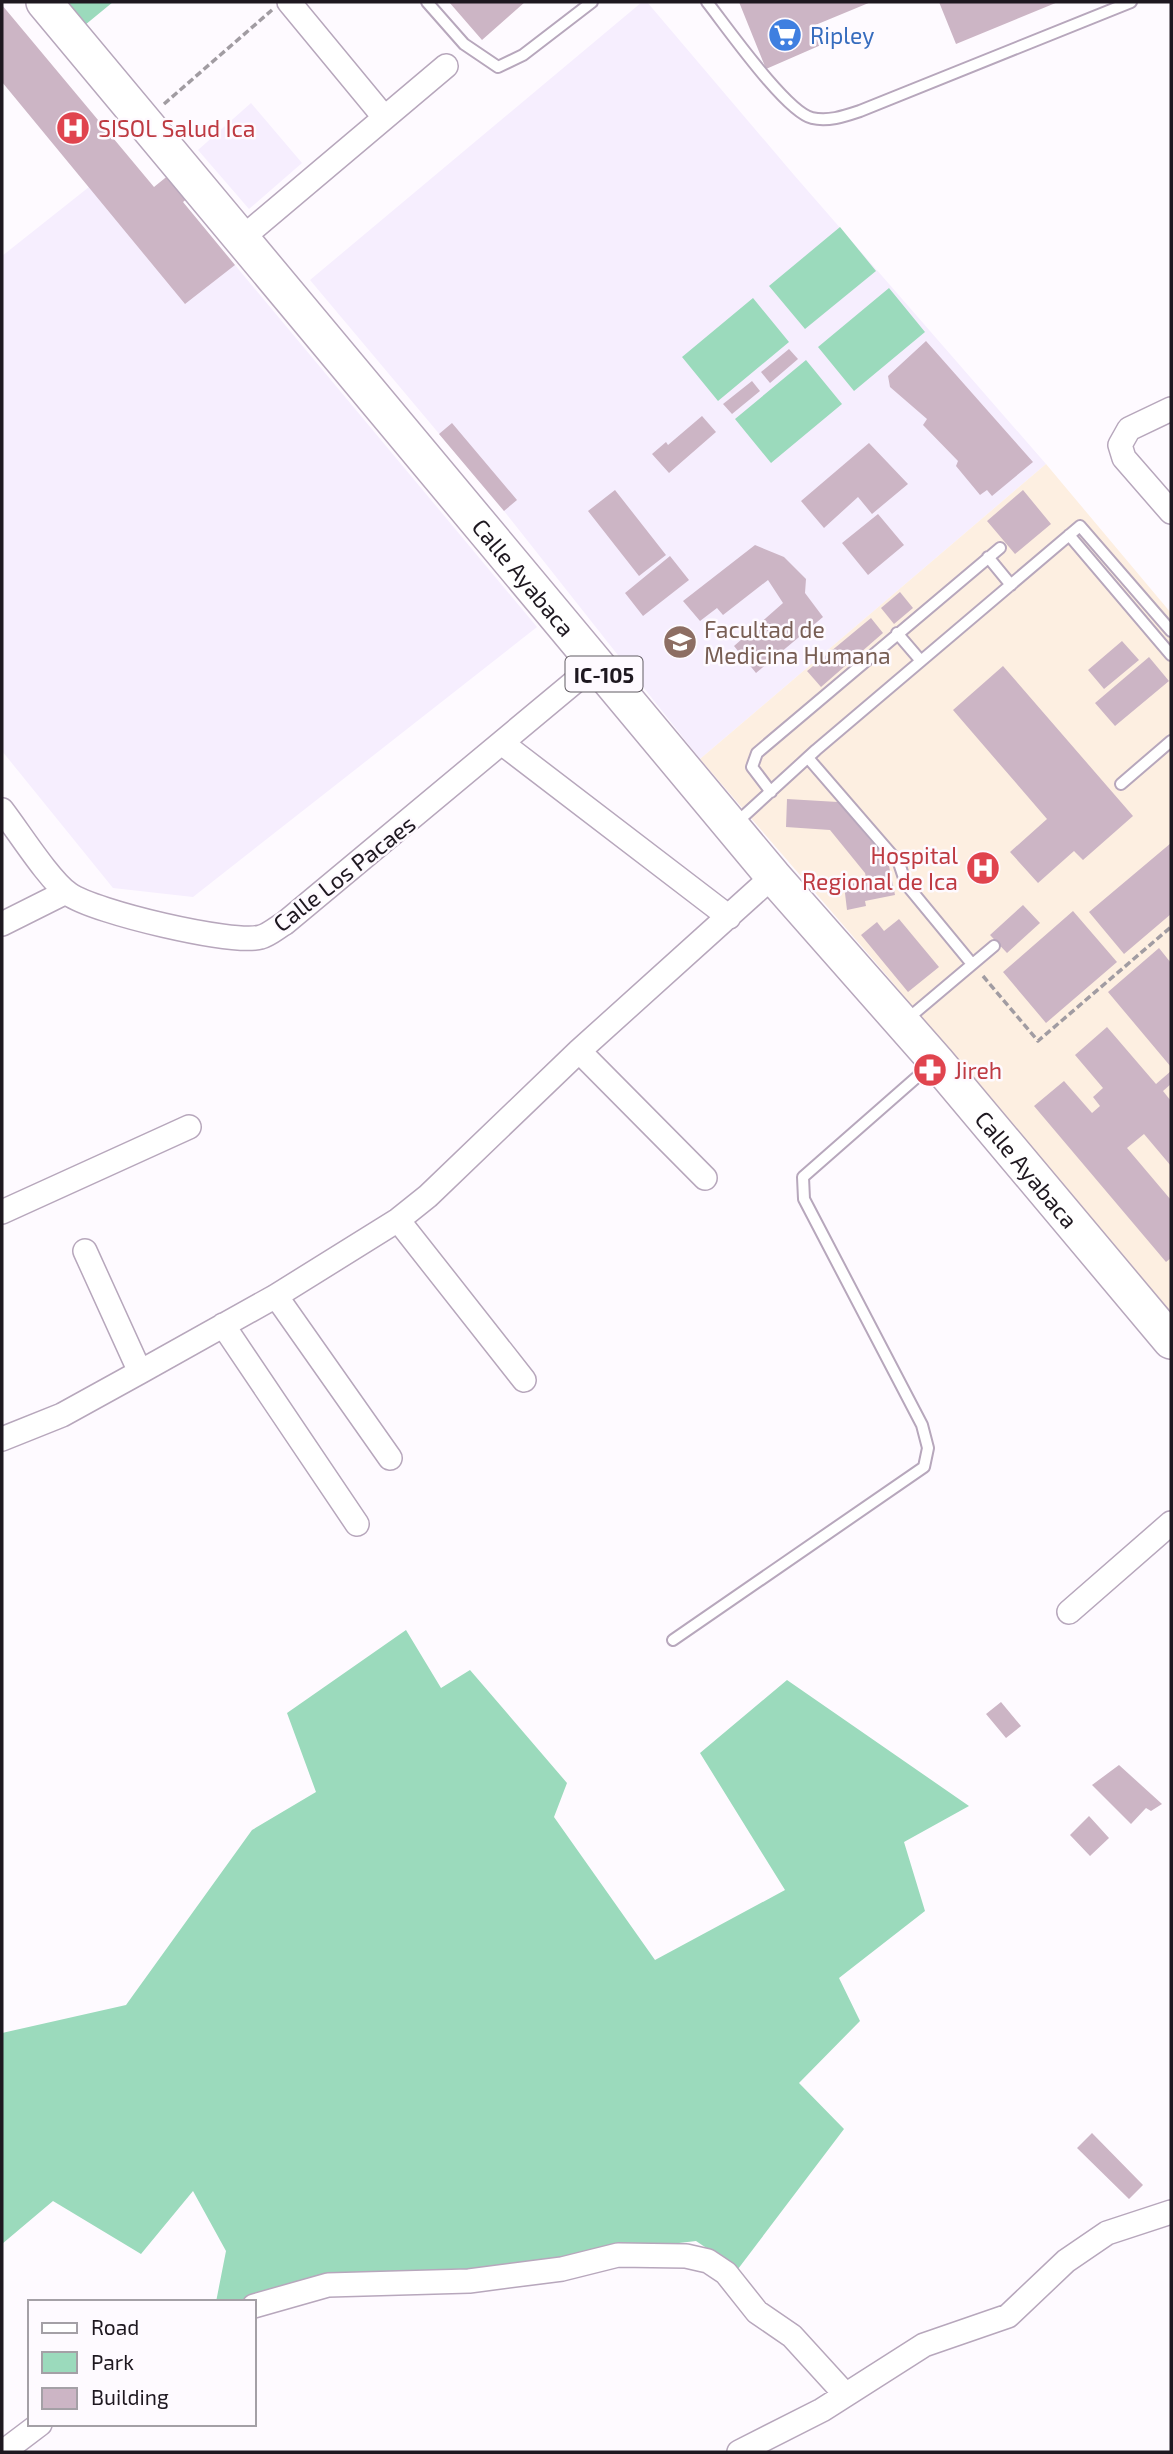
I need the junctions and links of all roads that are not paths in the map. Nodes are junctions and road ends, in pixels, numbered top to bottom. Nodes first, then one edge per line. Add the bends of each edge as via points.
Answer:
1 (44, 2) edge
2 (289, 2) edge
3 (427, 2) edge
4 (592, 2) edge
5 (707, 2) edge
6 (1131, 2) edge
7 (446, 66) dead end
8 (384, 117) junction
9 (241, 239) junction
10 (1171, 409) edge
11 (1171, 512) edge
12 (1069, 535) junction
13 (999, 548) dead end
14 (988, 557) junction
15 (1011, 584) junction
16 (1171, 631) edge
17 (897, 633) junction
18 (1171, 655) edge
19 (921, 661) junction
20 (596, 664) junction
21 (1171, 741) edge
22 (503, 744) junction
23 (809, 759) junction
24 (1121, 784) dead end
25 (771, 792) junction
26 (2, 810) edge
27 (732, 827) junction
28 (773, 876) junction
29 (66, 892) junction
30 (729, 917) junction
31 (2, 924) edge
32 (994, 946) dead end
33 (972, 964) junction
34 (902, 1024) junction
35 (579, 1051) junction
36 (936, 1061) junction
37 (189, 1127) dead end
38 (705, 1178) dead end
39 (2, 1212) edge
40 (398, 1220) junction
41 (85, 1251) dead end
42 (276, 1296) junction
43 (223, 1325) junction
44 (1171, 1341) edge
45 (140, 1373) junction
46 (524, 1380) dead end
47 (2, 1439) edge
48 (390, 1458) dead end
49 (1171, 1523) edge
50 (357, 1524) dead end
51 (1069, 1612) dead end
52 (673, 1640) dead end
53 (1171, 2212) edge
54 (256, 2305) edge
55 (844, 2393) junction
56 (37, 2426) edge
57 (3, 2452) edge
58 (739, 2452) edge

1 - 9 main road, Calle Ayabaca / IC-105
2 - 8 street
3 - 4 lane via 464,44 498,67 523,55
5 - 6 lane via 791,106 824,120 860,111
7 - 8 street
8 - 9 street
9 - 20 main road, Calle Ayabaca / IC-105
10 - 11 street via 1129,429 1120,445 1124,458
12 - 15 lane
12 - 16 lane via 1080,526
12 - 18 lane
13 - 14 lane
14 - 15 lane
14 - 17 lane
15 - 19 lane
17 - 19 lane
17 - 25 lane via 757,752 752,766
19 - 23 lane
20 - 22 street, Calle Los Pacaes
20 - 27 main road, Calle Ayabaca / IC-105
21 - 24 lane
22 - 29 street, Calle Los Pacaes via 285,923 261,937 236,937 125,917 86,905
22 - 30 street
23 - 25 lane
23 - 33 lane via 899,863 906,884
25 - 27 lane
26 - 29 street, Calle Los Pacaes
27 - 28 main road, Calle Ayabaca / IC-105
28 - 30 street
28 - 34 main road, Calle Ayabaca / IC-105
29 - 31 street
30 - 35 street
32 - 33 lane
33 - 34 lane
34 - 36 main road, Calle Ayabaca / IC-105
35 - 38 street
35 - 40 street
36 - 44 main road, Calle Ayabaca / IC-105
36 - 52 lane via 803,1177 801,1188 922,1425 928,1448 924,1467
37 - 39 street
40 - 42 street
40 - 46 street
41 - 45 street
42 - 43 street
42 - 48 street
43 - 45 street
43 - 50 street
45 - 47 street via 52,1419
49 - 51 street
53 - 55 street via 1096,2239 1008,2316 924,2345
54 - 55 street via 328,2285 469,2281 562,2269 618,2255 686,2256 708,2261 726,2273 757,2312 792,2336
55 - 58 street via 822,2410
56 - 57 street

